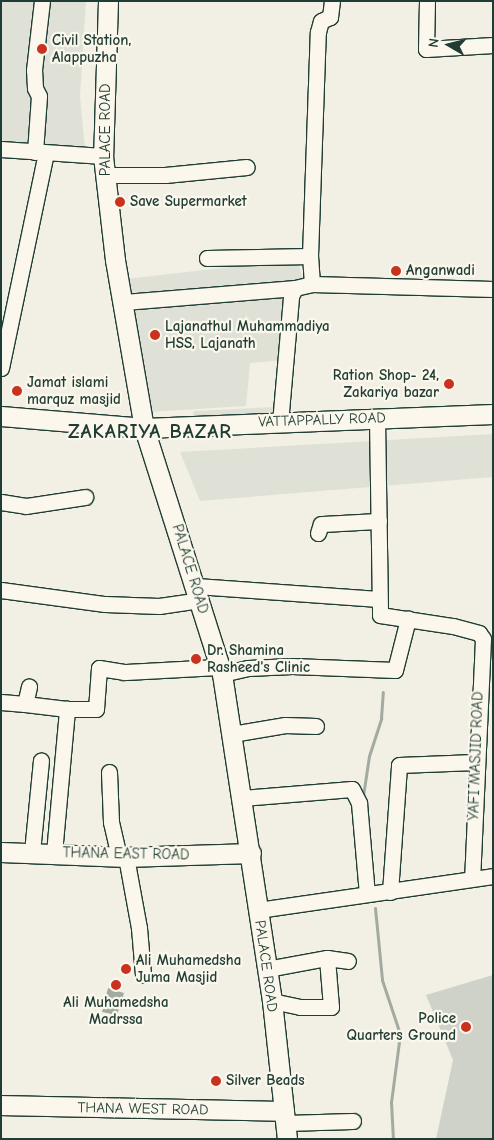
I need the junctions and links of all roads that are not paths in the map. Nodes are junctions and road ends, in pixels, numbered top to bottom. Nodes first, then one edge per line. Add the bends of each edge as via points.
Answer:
1 (42, 1) edge
2 (108, 1) edge
3 (332, 1) edge
4 (427, 1) edge
5 (493, 45) edge
6 (1, 149) edge
7 (40, 153) junction
8 (103, 156) junction
9 (247, 167) dead end
10 (105, 175) junction
11 (310, 256) junction
12 (207, 258) dead end
13 (312, 284) junction
14 (296, 288) junction
15 (493, 289) edge
16 (124, 302) junction
17 (1, 368) edge
18 (493, 414) edge
19 (1, 416) edge
20 (377, 419) junction
21 (280, 423) junction
22 (144, 428) junction
23 (85, 497) dead end
24 (1, 502) edge
25 (379, 521) junction
26 (318, 533) dead end
27 (1, 590) edge
28 (198, 593) junction
29 (379, 599) junction
30 (408, 619) junction
31 (486, 632) edge
32 (221, 671) junction
33 (486, 684) edge
34 (29, 686) dead end
35 (1, 702) edge
36 (25, 704) junction
37 (67, 709) junction
38 (316, 726) dead end
39 (232, 734) junction
40 (40, 760) dead end
41 (475, 762) junction
42 (109, 772) dead end
43 (242, 798) junction
44 (1, 852) edge
45 (32, 852) junction
46 (251, 852) junction
47 (54, 853) junction
48 (122, 857) junction
49 (493, 876) edge
50 (472, 878) junction
51 (390, 892) junction
52 (366, 894) junction
53 (258, 910) junction
54 (327, 958) junction
55 (348, 960) dead end
56 (267, 969) junction
57 (143, 976) dead end
58 (272, 1001) junction
59 (1, 1104) edge
60 (353, 1121) dead end
61 (285, 1124) edge

1 - 7 street via 34,70 39,104
2 - 8 main road, PALACE ROAD
3 - 11 street via 330,17 321,21 318,32
4 - 5 street via 426,49
6 - 7 street
7 - 8 street
7 - 17 street
8 - 10 main road, PALACE ROAD
9 - 10 street via 165,175
10 - 16 main road, PALACE ROAD via 115,260
11 - 12 street
11 - 13 street
13 - 14 street
13 - 15 street
14 - 16 street
14 - 21 street via 292,296
16 - 22 main road, PALACE ROAD
18 - 20 main road, VATTAPPALLY ROAD
19 - 22 main road, VATTAPPALLY ROAD
20 - 21 main road, VATTAPPALLY ROAD
20 - 25 street, YAFI MASJID ROAD
21 - 22 main road, VATTAPPALLY ROAD via 222,422
22 - 28 main road, PALACE ROAD
23 - 24 street via 26,506
25 - 26 street via 321,524
25 - 29 street, YAFI MASJID ROAD
27 - 28 street via 105,604 159,606
28 - 29 street
28 - 32 main road, PALACE ROAD
29 - 30 street, YAFI MASJID ROAD via 380,615
30 - 31 street, YAFI MASJID ROAD
30 - 32 street via 395,670 292,666
31 - 33 street, YAFI MASJID ROAD via 483,638
32 - 37 street via 124,672 99,668 96,709
32 - 39 main road, PALACE ROAD
33 - 41 street, YAFI MASJID ROAD
34 - 36 street
35 - 36 street
36 - 37 street
37 - 47 street
38 - 39 street via 285,725
39 - 43 main road, PALACE ROAD
40 - 45 street
41 - 50 street, YAFI MASJID ROAD
41 - 51 street via 399,765
42 - 48 street via 111,822
43 - 46 main road, PALACE ROAD
43 - 52 street via 352,789 359,802
44 - 45 main road, THANA EAST ROAD
45 - 47 main road, THANA EAST ROAD
46 - 48 main road, THANA EAST ROAD
46 - 53 main road, PALACE ROAD
47 - 48 main road, THANA EAST ROAD
48 - 57 street via 139,928
49 - 50 street
50 - 51 street
51 - 52 street
52 - 53 street
53 - 56 main road, PALACE ROAD
54 - 55 street
54 - 56 street
54 - 58 street via 331,1008 300,1007
56 - 58 main road, PALACE ROAD
58 - 61 main road, PALACE ROAD
59 - 61 main road, THANA WEST ROAD
60 - 61 street

